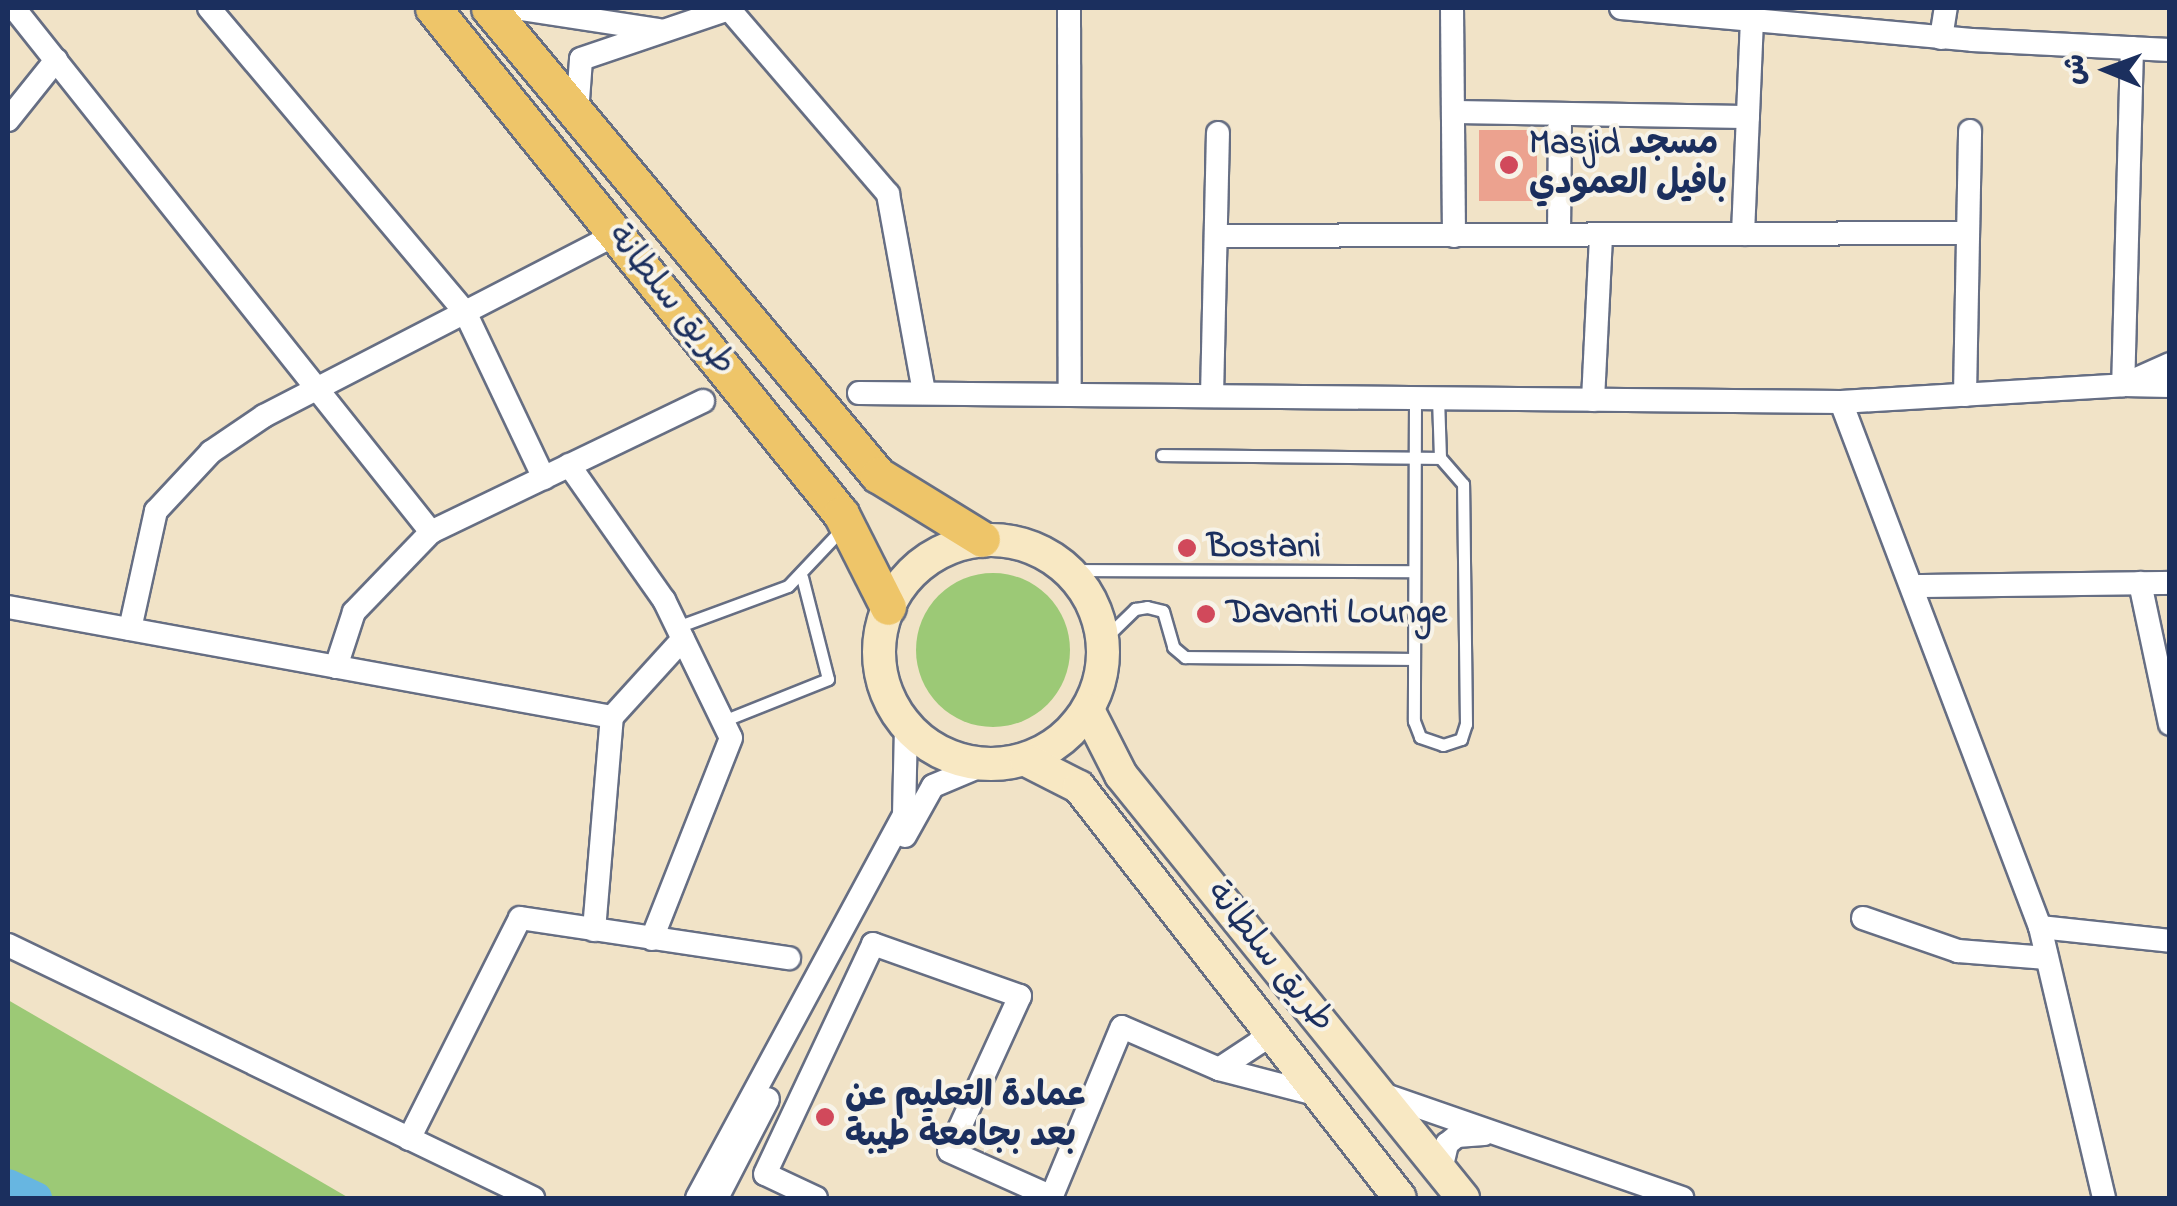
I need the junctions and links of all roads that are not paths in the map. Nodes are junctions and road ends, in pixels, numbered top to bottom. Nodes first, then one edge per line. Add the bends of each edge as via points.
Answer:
1 (14, 8) edge
2 (209, 8) edge
3 (433, 8) edge
4 (489, 8) edge
5 (514, 8) edge
6 (731, 8) edge
7 (1069, 8) edge
8 (1452, 8) edge
9 (1620, 8) edge
10 (1946, 8) edge
11 (1781, 15) edge
12 (1752, 20) junction
13 (661, 30) junction
14 (1941, 38) junction
15 (2132, 48) junction
16 (2170, 50) edge
17 (56, 60) junction
18 (1453, 112) junction
19 (577, 114) junction
20 (1560, 114) junction
21 (1748, 117) junction
22 (8, 120) edge
23 (1970, 131) dead end
24 (1218, 133) dead end
25 (1968, 233) junction
26 (616, 234) junction
27 (1743, 234) junction
28 (1601, 235) junction
29 (1216, 236) junction
30 (1454, 236) junction
31 (1559, 236) junction
32 (465, 312) junction
33 (2170, 364) edge
34 (2122, 385) junction
35 (2170, 386) edge
36 (317, 388) junction
37 (859, 393) dead end
38 (924, 393) junction
39 (1070, 394) junction
40 (1965, 395) junction
41 (1212, 396) junction
42 (1426, 398) junction
43 (1593, 400) junction
44 (703, 401) dead end
45 (1840, 402) junction
46 (1162, 455) dead end
47 (1414, 457) junction
48 (1440, 458) junction
49 (569, 466) junction
50 (544, 478) junction
51 (846, 524) junction
52 (431, 532) junction
53 (982, 540) junction
54 (1067, 570) junction
55 (1414, 571) junction
56 (802, 576) junction
57 (2140, 583) junction
58 (2170, 583) edge
59 (1913, 586) junction
60 (8, 607) edge
61 (888, 607) junction
62 (130, 629) junction
63 (680, 633) junction
64 (1100, 643) junction
65 (1414, 660) junction
66 (336, 667) junction
67 (1088, 710) junction
68 (612, 717) junction
69 (723, 721) junction
70 (2170, 724) edge
71 (906, 726) junction
72 (1026, 760) junction
73 (983, 765) junction
74 (1863, 918) dead end
75 (2040, 927) junction
76 (594, 930) junction
77 (652, 939) junction
78 (2170, 942) edge
79 (8, 945) edge
80 (789, 958) dead end
81 (2047, 958) junction
82 (1266, 1022) junction
83 (1219, 1068) junction
84 (1378, 1093) junction
85 (1319, 1095) junction
86 (1493, 1134) junction
87 (409, 1139) junction
88 (1440, 1170) junction
89 (533, 1198) edge
90 (697, 1198) edge
91 (716, 1198) edge
92 (816, 1198) edge
93 (1051, 1198) edge
94 (1400, 1198) edge
95 (1463, 1198) edge
96 (1682, 1198) edge
97 (2104, 1198) edge

1 - 17 street
2 - 32 street
3 - 26 main road, طريق سلطانة
4 - 19 main road, طريق سلطانة
5 - 13 street
6 - 13 street
6 - 38 street via 888,194
7 - 39 street
8 - 18 street
9 - 12 street
10 - 14 street
11 - 12 street
11 - 14 street
12 - 21 street
13 - 19 street via 581,59
14 - 15 street
15 - 16 street
15 - 34 street
17 - 22 street
17 - 36 street
18 - 20 street
18 - 30 street
19 - 53 main road, طريق سلطانة via 878,475
20 - 21 street
20 - 31 street
21 - 27 street
23 - 25 street
24 - 29 street
25 - 27 street
25 - 40 street
26 - 32 street
26 - 51 main road, طريق سلطانة
27 - 28 street
28 - 31 street
28 - 43 street
29 - 30 street
29 - 41 street
30 - 31 street
32 - 36 street
32 - 50 street
33 - 34 street
34 - 35 street
34 - 40 street
36 - 52 street
36 - 62 street via 211,452 156,511
37 - 38 street
38 - 39 street
39 - 41 street
40 - 45 street
41 - 42 street
42 - 43 street
42 - 47 lane
42 - 48 lane
43 - 45 street
44 - 49 street
45 - 59 street
46 - 47 lane
47 - 48 lane
47 - 55 lane
48 - 65 lane via 1463,484 1466,724 1451,745 1420,737
49 - 50 street
49 - 63 street
50 - 52 street
51 - 56 lane
51 - 61 main road, طريق سلطانة
52 - 66 street via 354,612
53 - 54 main road via 1022,543
53 - 61 main road via 944,550 912,572
54 - 55 lane
54 - 64 main road via 1096,612
55 - 65 lane
56 - 63 lane
56 - 69 lane via 828,679
57 - 58 street
57 - 59 street
57 - 70 street
59 - 75 street
60 - 62 street
61 - 71 main road via 880,668
62 - 66 street
63 - 68 street
63 - 69 street
64 - 65 lane via 1134,609 1147,607 1162,611 1173,647 1184,657
64 - 67 main road via 1103,666
66 - 68 street
67 - 72 main road via 1060,742
67 - 84 main road, طريق سلطانة via 1121,775
68 - 76 street
69 - 77 street via 731,738
71 - 73 main road via 940,753
71 - 90 street via 904,815
72 - 73 main road
72 - 82 main road, طريق سلطانة via 1079,787
73 - 91 street via 934,786
74 - 81 street via 1958,951
75 - 78 street
75 - 81 street
76 - 77 street
76 - 87 street via 520,918
77 - 80 street
79 - 87 street
81 - 97 street
82 - 83 street via 1260,1042
82 - 85 main road, طريق سلطانة
83 - 85 street
83 - 93 street via 1122,1027
84 - 86 street
84 - 88 main road, طريق سلطانة
85 - 94 main road, طريق سلطانة
86 - 88 street via 1456,1136
86 - 96 street
87 - 89 street
88 - 95 main road, طريق سلطانة
92 - 93 street via 765,1174 873,944 1020,996 949,1151

